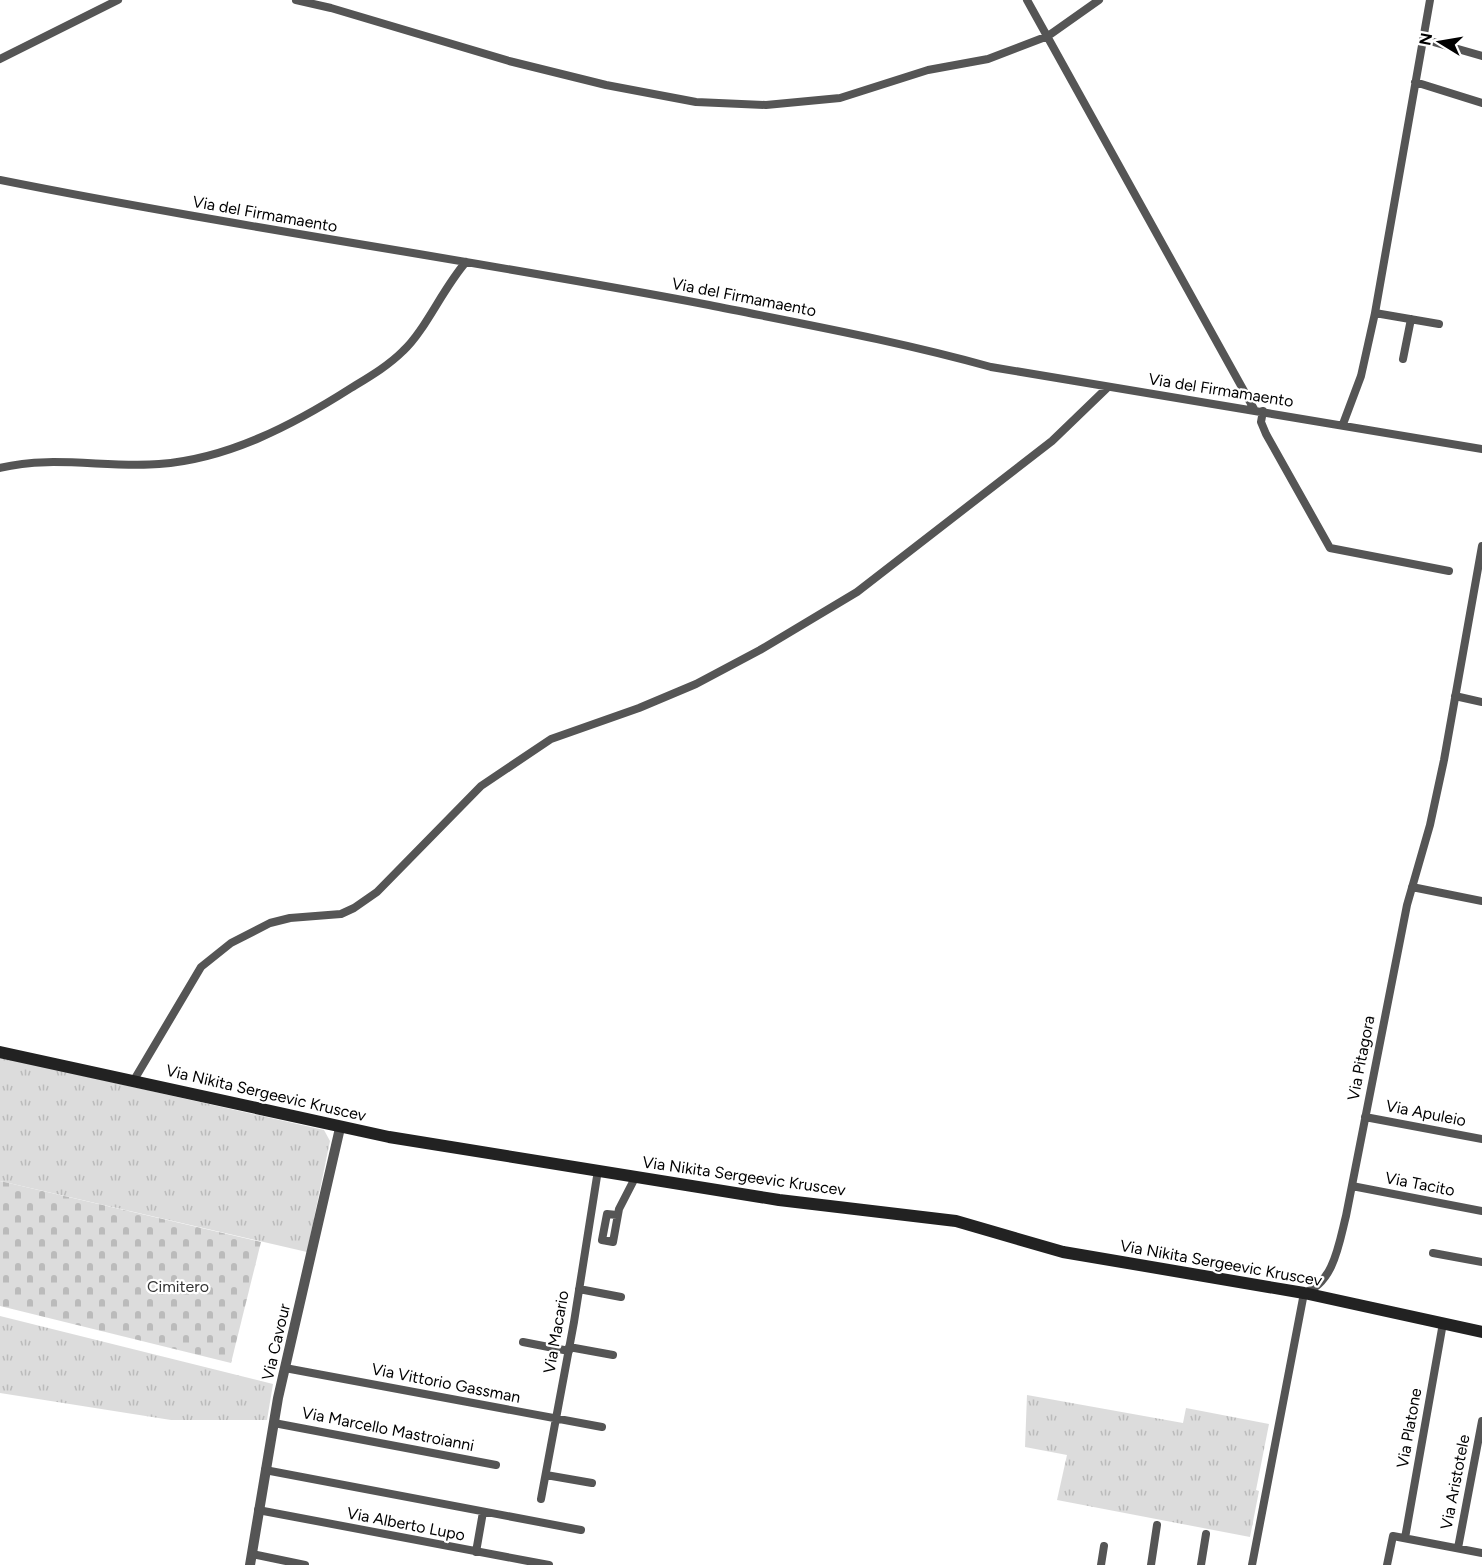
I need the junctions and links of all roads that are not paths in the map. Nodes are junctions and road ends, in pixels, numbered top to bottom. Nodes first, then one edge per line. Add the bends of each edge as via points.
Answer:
1 (117, 0) edge
2 (296, 0) edge
3 (1027, 0) edge
4 (1099, 0) edge
5 (1430, 0) edge
6 (1048, 36) junction
7 (1423, 39) junction
8 (1482, 56) edge
9 (0, 59) edge
10 (1416, 82) junction
11 (1482, 103) edge
12 (0, 180) edge
13 (466, 262) junction
14 (1374, 313) junction
15 (1411, 320) junction
16 (1439, 324) dead end
17 (1403, 359) dead end
18 (1108, 387) junction
19 (1259, 410) junction
20 (1343, 424) junction
21 (1482, 449) edge
22 (0, 468) edge
23 (1482, 546) edge
24 (1449, 572) dead end
25 (1455, 696) junction
26 (1482, 702) edge
27 (1412, 887) junction
28 (1482, 901) edge
29 (0, 1052) edge
30 (134, 1080) junction
31 (1365, 1117) junction
32 (340, 1128) junction
33 (1482, 1139) edge
34 (598, 1170) junction
35 (636, 1176) junction
36 (1352, 1186) junction
37 (1482, 1211) edge
38 (587, 1233) junction
39 (1433, 1253) dead end
40 (1482, 1262) edge
41 (579, 1289) junction
42 (1304, 1293) junction
43 (621, 1297) dead end
44 (1443, 1323) junction
45 (1482, 1332) edge
46 (523, 1342) dead end
47 (569, 1349) junction
48 (613, 1355) dead end
49 (285, 1368) junction
50 (556, 1420) junction
51 (1482, 1421) edge
52 (274, 1422) junction
53 (602, 1427) dead end
54 (496, 1465) dead end
55 (265, 1470) junction
56 (546, 1475) junction
57 (592, 1483) dead end
58 (541, 1499) dead end
59 (258, 1510) junction
60 (483, 1512) junction
61 (1157, 1525) dead end
62 (581, 1530) dead end
63 (1206, 1534) dead end
64 (1405, 1538) junction
65 (1104, 1546) dead end
66 (1458, 1548) junction
67 (476, 1552) junction
68 (1482, 1553) edge
69 (251, 1560) edge
70 (305, 1565) edge
71 (549, 1565) edge
72 (1101, 1565) edge
73 (1151, 1565) edge
74 (1201, 1565) edge
75 (1252, 1565) edge
76 (1387, 1565) edge

1 - 9 street
2 - 6 street via 571,77 732,105 840,98 916,73 987,58
3 - 6 street
4 - 6 street
5 - 7 street
6 - 19 street
7 - 8 street
7 - 10 street
10 - 11 street
10 - 14 street
12 - 13 street, Via del Firmamaento via 272,231
13 - 18 street, Via del Firmamaento via 690,302 930,350 991,367
13 - 22 street via 405,350 319,408 255,440 161,464 46,463
14 - 15 street
14 - 20 street via 1361,376
15 - 16 street
15 - 17 street
18 - 19 street, Via del Firmamaento
18 - 30 street via 1052,441 857,592 696,684 550,739 481,786 377,892 354,908 341,914 270,923 214,954 201,967
19 - 20 street, Via del Firmamaento
19 - 24 street via 1266,434 1330,548
20 - 21 street, Via del Firmamaento
23 - 25 street, Via Pitagora
25 - 26 street
25 - 27 street, Via Pitagora via 1430,825
27 - 28 street
27 - 31 street, Via Pitagora
29 - 30 main road, Via Nikita Sergeevic Kruscev
30 - 32 main road, Via Nikita Sergeevic Kruscev
31 - 33 street, Via Apuleio
31 - 36 street, Via Pitagora
32 - 34 main road, Via Nikita Sergeevic Kruscev
32 - 49 street, Via Cavour
34 - 35 main road, Via Nikita Sergeevic Kruscev
34 - 38 street, Via Macario
35 - 38 street via 617,1215 607,1214 603,1236
35 - 42 main road, Via Nikita Sergeevic Kruscev via 779,1200 957,1221 1063,1252
36 - 37 street, Via Tacito
36 - 42 street, Via Pitagora via 1335,1256 1324,1278
38 - 41 street, Via Macario
39 - 40 street
41 - 43 street
41 - 47 street, Via Macario
42 - 44 main road, Via Nikita Sergeevic Kruscev
42 - 75 street
44 - 45 main road, Via Nikita Sergeevic Kruscev
44 - 64 street, Via Platone
46 - 47 street
47 - 48 street
47 - 50 street, Via Macario
49 - 50 street, Via Vittorio Gassman
49 - 52 street, Via Cavour
50 - 53 street, Via Vittorio Gassman
50 - 56 street, Via Macario
51 - 66 street, Via Aristotele
52 - 54 street, Via Marcello Mastroianni
52 - 55 street, Via Cavour
55 - 59 street, Via Cavour
55 - 60 street
56 - 57 street
56 - 58 street, Via Macario
59 - 67 street, Via Alberto Lupo
59 - 69 street, Via Cavour
60 - 62 street
60 - 67 street
61 - 73 street
63 - 74 street
64 - 66 street
64 - 76 street via 1393,1536
65 - 72 street
66 - 68 street
67 - 71 street, Via Alberto Lupo
69 - 70 street

